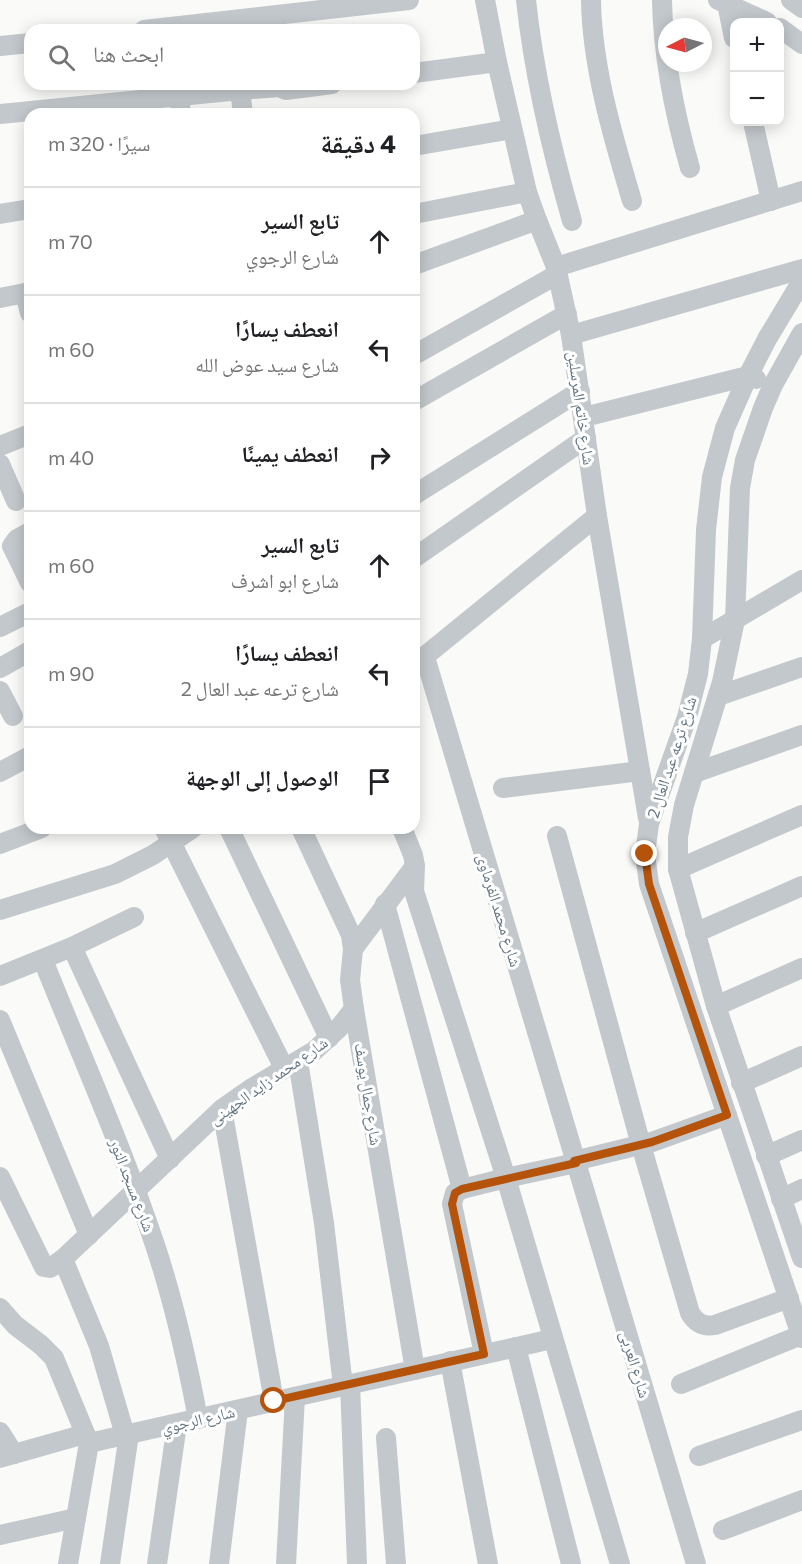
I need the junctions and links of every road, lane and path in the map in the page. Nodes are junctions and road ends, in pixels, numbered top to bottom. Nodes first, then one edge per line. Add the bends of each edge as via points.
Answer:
1 (409, 0) edge
2 (485, 0) edge
3 (526, 0) edge
4 (591, 0) edge
5 (662, 0) edge
6 (790, 0) edge
7 (722, 2) edge
8 (802, 8) edge
9 (758, 18) edge
10 (197, 24) edge
11 (730, 24) edge
12 (784, 31) edge
13 (24, 44) edge
14 (802, 44) edge
15 (0, 46) edge
16 (497, 62) junction
17 (420, 72) edge
18 (240, 90) joint
19 (180, 105) edge
20 (116, 108) edge
21 (242, 108) edge
22 (24, 113) edge
23 (0, 114) edge
24 (754, 126) edge
25 (512, 129) junction
26 (420, 145) edge
27 (690, 168) dead end
28 (802, 191) edge
29 (528, 192) junction
30 (632, 201) dead end
31 (771, 201) junction
32 (24, 210) edge
33 (0, 213) edge
34 (420, 213) edge
35 (537, 220) junction
36 (572, 220) dead end
37 (420, 263) edge
38 (802, 269) edge
39 (557, 271) junction
40 (802, 281) edge
41 (24, 293) edge
42 (0, 298) edge
43 (567, 314) junction
44 (802, 333) edge
45 (571, 335) junction
46 (420, 351) edge
47 (748, 376) junction
48 (773, 385) junction
49 (580, 391) junction
50 (420, 397) edge
51 (584, 417) junction
52 (24, 436) edge
53 (586, 438) junction
54 (0, 446) edge
55 (0, 464) edge
56 (420, 491) edge
57 (16, 501) dead end
58 (597, 516) junction
59 (24, 535) edge
60 (420, 554) edge
61 (24, 571) edge
62 (802, 580) edge
63 (24, 615) edge
64 (735, 620) junction
65 (0, 627) edge
66 (702, 639) junction
67 (24, 654) edge
68 (420, 660) edge
69 (420, 664) edge
70 (802, 667) edge
71 (0, 668) edge
72 (0, 691) edge
73 (718, 696) junction
74 (13, 716) dead end
75 (802, 735) edge
76 (24, 759) edge
77 (640, 771) junction
78 (0, 772) edge
79 (694, 773) junction
80 (503, 788) dead end
81 (802, 815) edge
82 (649, 824) junction
83 (26, 834) edge
84 (232, 834) edge
85 (304, 834) edge
86 (404, 834) edge
87 (168, 836) edge
88 (557, 836) dead end
89 (0, 844) edge
90 (415, 866) junction
91 (678, 869) junction
92 (802, 886) edge
93 (385, 904) junction
94 (0, 910) edge
95 (134, 917) dead end
96 (695, 933) junction
97 (72, 947) junction
98 (353, 949) junction
99 (43, 960) junction
100 (705, 966) junction
101 (802, 968) edge
102 (0, 976) edge
103 (680, 977) junction
104 (716, 1006) junction
105 (354, 1009) junction
106 (0, 1020) edge
107 (328, 1038) junction
108 (802, 1056) edge
109 (291, 1065) junction
110 (741, 1083) junction
111 (222, 1109) junction
112 (727, 1115) junction
113 (802, 1140) edge
114 (641, 1145) junction
115 (766, 1156) junction
116 (170, 1159) junction
117 (575, 1162) junction
118 (0, 1177) edge
119 (506, 1179) junction
120 (462, 1189) junction
121 (802, 1189) edge
122 (136, 1191) junction
123 (781, 1199) junction
124 (89, 1234) junction
125 (802, 1258) edge
126 (55, 1264) junction
127 (789, 1298) junction
128 (0, 1308) edge
129 (802, 1336) edge
130 (552, 1339) junction
131 (516, 1347) junction
132 (484, 1354) junction
133 (450, 1362) junction
134 (415, 1370) junction
135 (681, 1384) dead end
136 (347, 1385) junction
137 (295, 1397) junction
138 (274, 1401) junction
139 (238, 1410) junction
140 (198, 1419) junction
141 (802, 1420) edge
142 (177, 1424) junction
143 (0, 1432) edge
144 (127, 1435) junction
145 (386, 1438) dead end
146 (87, 1439) junction
147 (7, 1456) edge
148 (699, 1456) dead end
149 (802, 1500) edge
150 (76, 1518) junction
151 (723, 1530) dead end
152 (0, 1535) edge
153 (68, 1564) edge
154 (110, 1564) edge
155 (157, 1564) edge
156 (219, 1564) edge
157 (286, 1564) edge
158 (357, 1564) edge
159 (396, 1564) edge
160 (488, 1564) edge
161 (571, 1564) edge
162 (620, 1564) edge
163 (696, 1564) edge

1 - 10 street
2 - 16 street, شارع خاتم المرسلين
3 - 36 street via 540,100
4 - 30 street via 600,75
5 - 27 street via 670,93
6 - 8 street
7 - 9 street
7 - 11 street
12 - 14 street
13 - 15 street
16 - 17 street
16 - 25 street, شارع خاتم المرسلين
18 - 19 street
18 - 21 street
19 - 20 street
22 - 23 street
24 - 31 street
25 - 26 street
25 - 29 street, شارع خاتم المرسلين
28 - 31 street
29 - 34 street
29 - 35 street, شارع خاتم المرسلين
31 - 39 street
32 - 33 street
35 - 37 street
35 - 39 street, شارع خاتم المرسلين
38 - 45 street
39 - 43 street, شارع خاتم المرسلين
39 - 46 street
40 - 47 street, شارع ترعه عبد العال 2
41 - 42 street
43 - 45 street, شارع خاتم المرسلين
43 - 50 street
44 - 48 street, شارع ترعه عبد العال 2
45 - 49 street, شارع خاتم المرسلين
47 - 48 street
47 - 51 street
47 - 66 street, شارع ترعه عبد العال 2 via 725,428 712,477
48 - 64 street, شارع ترعه عبد العال 2 via 754,430 740,488
49 - 51 street, شارع خاتم المرسلين
49 - 56 street
51 - 53 street, شارع خاتم المرسلين
52 - 54 street
53 - 58 street, شارع خاتم المرسلين
53 - 60 street
55 - 57 street
58 - 68 street
58 - 77 street, شارع خاتم المرسلين
59 - 61 street via 12,546
62 - 64 street
63 - 65 street
64 - 66 street
64 - 73 street, شارع ترعه عبد العال 2
66 - 82 street, شارع ترعه عبد العال 2 via 687,717
67 - 71 street
69 - 117 street, شارع محمد الفرماوى
70 - 73 street
72 - 74 street
73 - 79 street, شارع ترعه عبد العال 2
75 - 79 street
76 - 78 street
77 - 80 street
77 - 82 street, شارع خاتم المرسلين
79 - 91 street, شارع ترعه عبد العال 2 via 678,837
81 - 91 street
82 - 103 street, شارع ترعه عبد العال 2 via 645,854 649,884
83 - 89 street
84 - 107 street
85 - 98 street, شارع جمال يوسف via 351,934
86 - 90 street
87 - 94 street via 115,874
87 - 109 street
88 - 114 street
90 - 93 street
90 - 119 street via 414,891
91 - 96 street, شارع ترعه عبد العال 2
92 - 96 street
93 - 98 street
93 - 120 street
95 - 97 street
96 - 100 street, شارع ترعه عبد العال 2
97 - 99 street
97 - 116 street
98 - 105 street, شارع جمال يوسف via 350,980
99 - 102 street
99 - 122 street, شارع مسجد النور
100 - 103 street
100 - 104 street, شارع ترعه عبد العال 2
101 - 104 street
103 - 112 street, شارع ترعه عبد العال 2
104 - 110 street, شارع ترعه عبد العال 2
105 - 107 street, شارع محمد زايد الجهينى
105 - 134 street, شارع جمال يوسف
106 - 124 street
107 - 109 street, شارع محمد زايد الجهينى
108 - 110 street
109 - 111 street, شارع محمد زايد الجهينى
109 - 136 street via 324,1223
110 - 115 street, شارع ترعه عبد العال 2
111 - 116 street, شارع محمد زايد الجهينى
111 - 138 street
112 - 114 street
112 - 127 street, شارع ترعه عبد العال 2
113 - 115 street
114 - 117 street
114 - 127 street via 690,1313 699,1324 714,1325
115 - 123 street, شارع ترعه عبد العال 2
116 - 122 street, شارع محمد زايد الجهينى
117 - 119 street
117 - 163 street, شارع العربى
118 - 126 street via 44,1267
119 - 120 street
119 - 130 street
120 - 132 street via 455,1193 452,1204
121 - 123 street
122 - 124 street, شارع محمد زايد الجهينى
122 - 140 street, شارع مسجد النور via 172,1303
123 - 125 street, شارع ترعه عبد العال 2
124 - 126 street, شارع محمد زايد الجهينى
126 - 144 street via 99,1346
127 - 129 street, شارع ترعه عبد العال 2
128 - 146 street via 54,1358
129 - 135 street
130 - 131 street, شارع الرجوي
130 - 162 street
131 - 132 street, شارع الرجوي
131 - 161 street
132 - 133 street, شارع الرجوي
133 - 134 street, شارع الرجوي
133 - 160 street
134 - 136 street, شارع الرجوي
136 - 137 street, شارع الرجوي
136 - 158 street
137 - 138 street, شارع الرجوي
137 - 157 street
138 - 139 street, شارع الرجوي
139 - 140 street, شارع الرجوي
139 - 156 street
140 - 142 street, شارع الرجوي
141 - 148 street
142 - 144 street, شارع الرجوي
142 - 155 street
143 - 147 street
144 - 146 street, شارع الرجوي
144 - 154 street
145 - 159 street
146 - 147 street, شارع الرجوي
146 - 150 street
149 - 151 street
150 - 152 street
150 - 153 street

